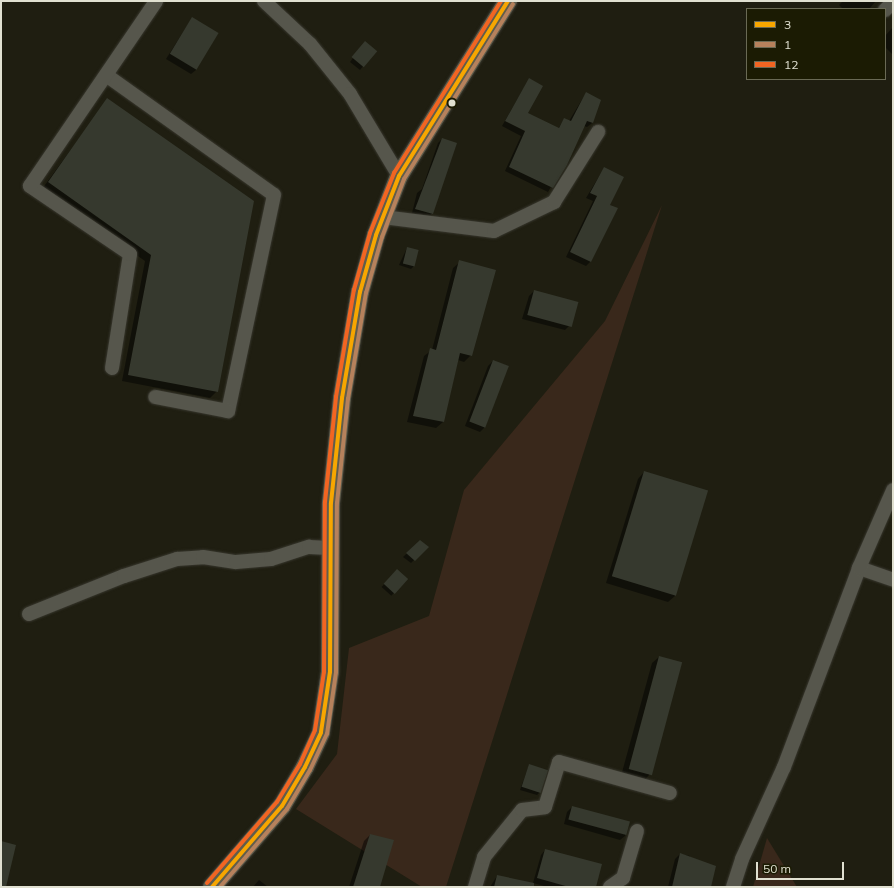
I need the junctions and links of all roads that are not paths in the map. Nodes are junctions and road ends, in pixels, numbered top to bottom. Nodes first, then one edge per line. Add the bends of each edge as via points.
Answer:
1 (156, 1) edge
2 (264, 1) edge
3 (508, 1) edge
4 (106, 75) junction
5 (598, 132) dead end
6 (399, 176) junction
7 (383, 217) junction
8 (112, 368) dead end
9 (155, 397) dead end
10 (893, 490) edge
11 (329, 556) junction
12 (859, 568) junction
13 (893, 580) edge
14 (29, 614) dead end
15 (670, 793) dead end
16 (637, 831) dead end
17 (212, 887) edge
18 (475, 887) edge
19 (610, 887) edge
20 (733, 887) edge

1 - 4 street
2 - 6 street via 310,44 350,94
3 - 6 main road
4 - 8 street via 30,186 130,254
4 - 9 street via 274,195 228,412
5 - 7 street via 554,202 494,231
6 - 7 street
7 - 11 street via 360,292 342,398
10 - 12 street
11 - 14 street via 309,548 271,559 177,559 124,576
11 - 17 main road via 330,672 321,732 305,768 282,806
12 - 13 street
12 - 20 street via 784,767 742,859
15 - 18 street via 559,762 545,807 522,810 484,857
16 - 19 street via 623,878

